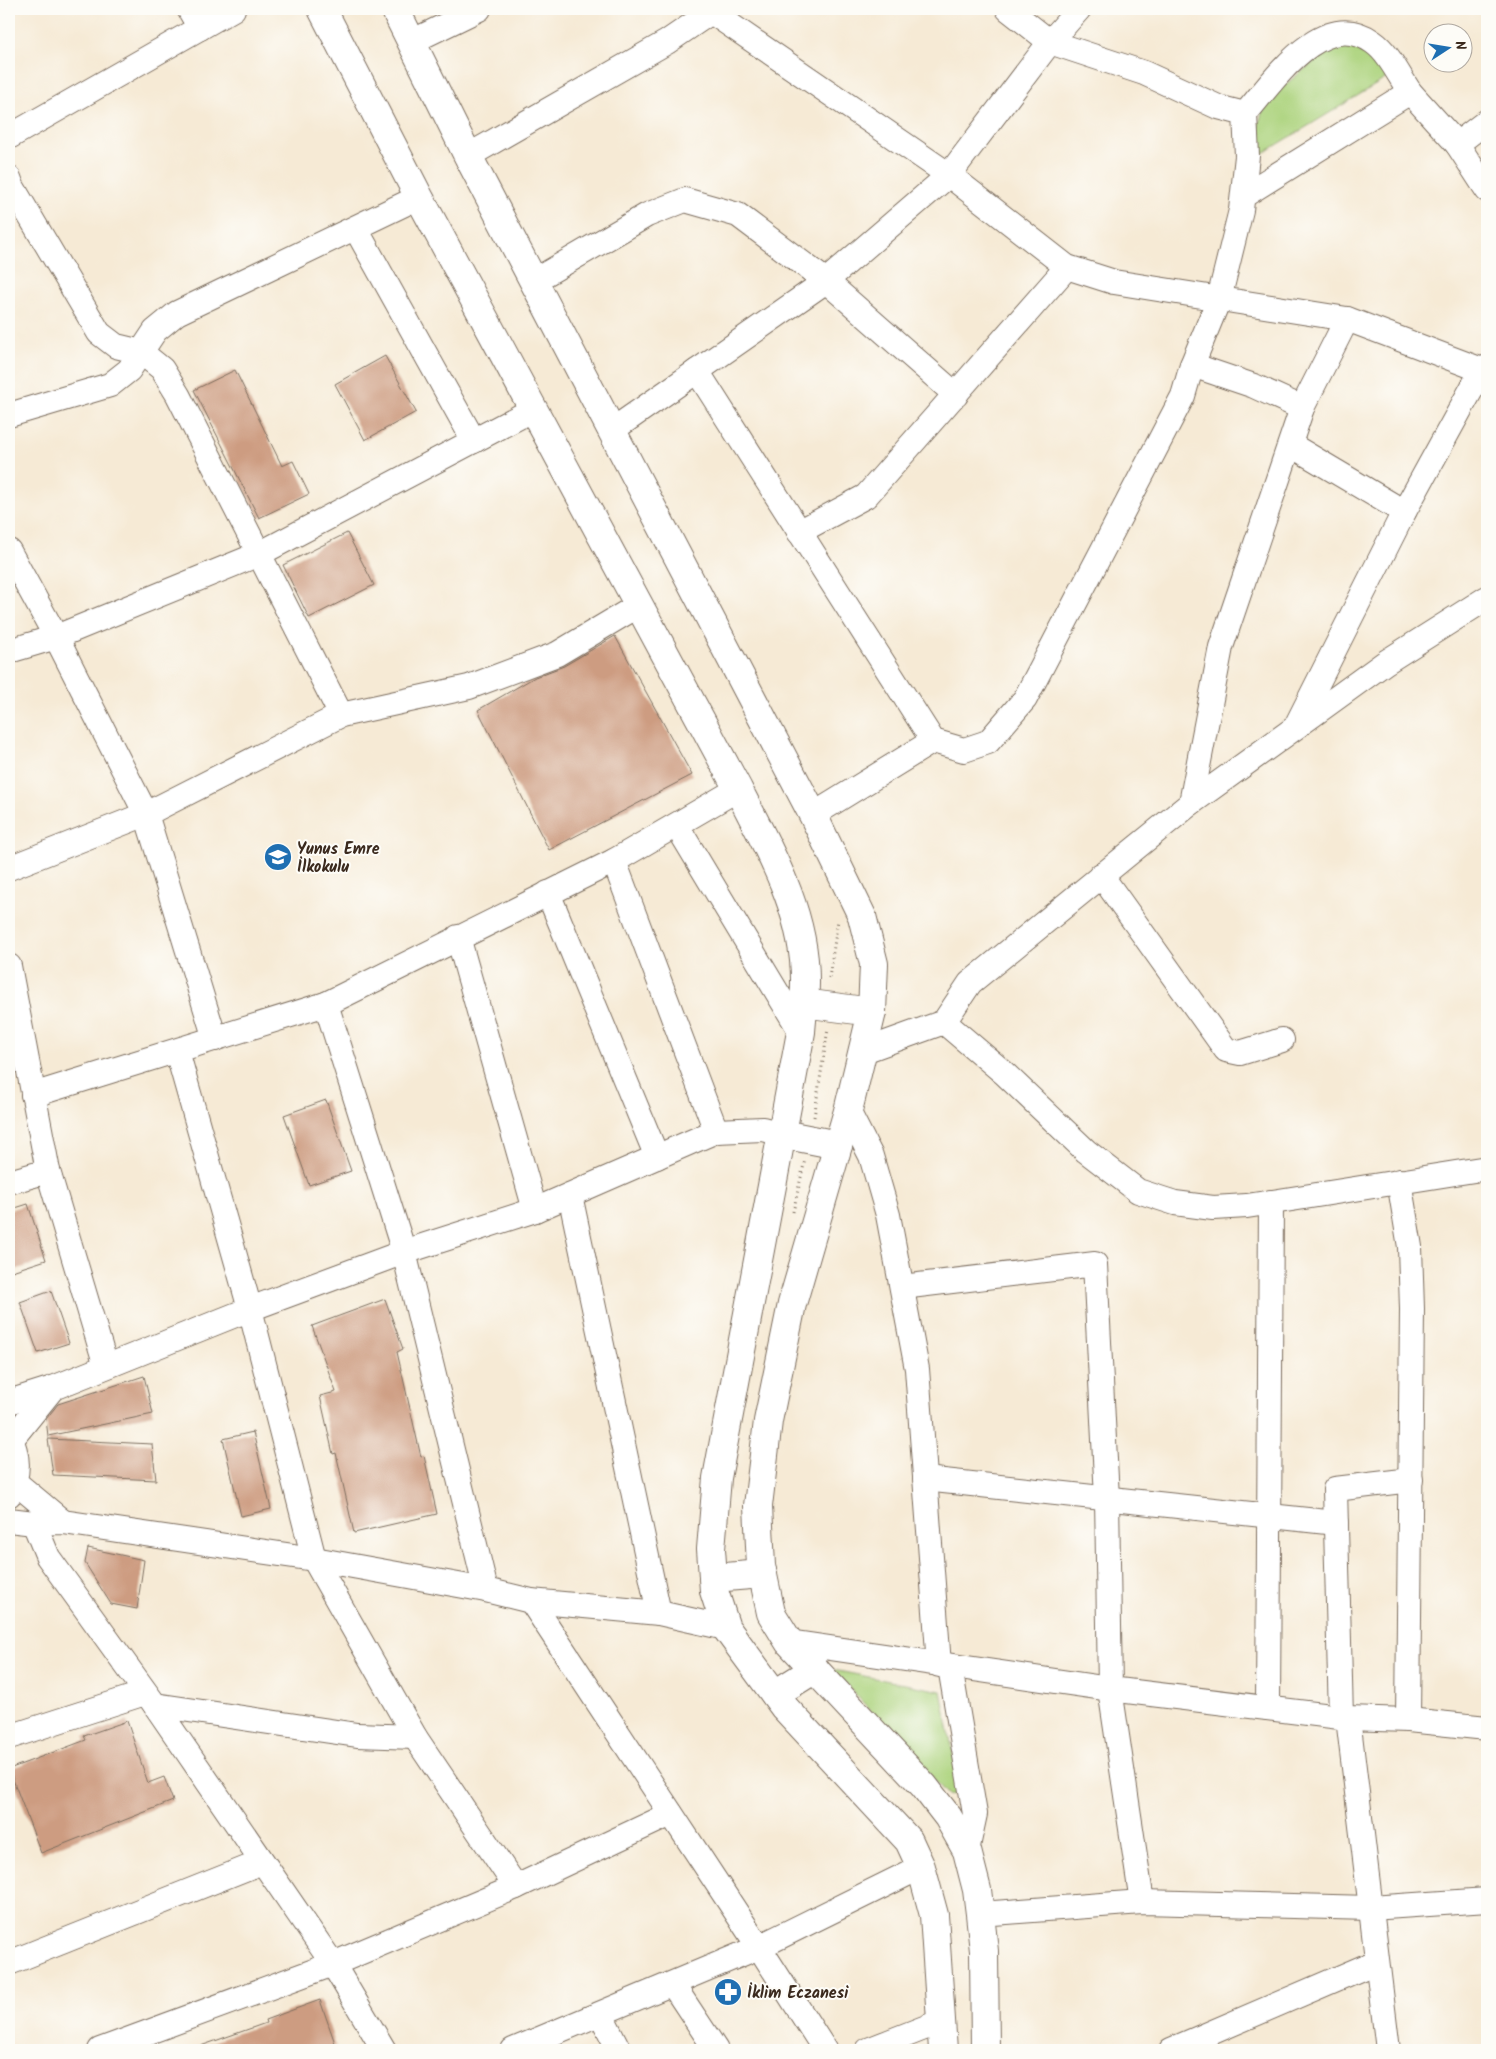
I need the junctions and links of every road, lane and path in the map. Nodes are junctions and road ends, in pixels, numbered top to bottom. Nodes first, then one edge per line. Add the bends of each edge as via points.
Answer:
1 (233, 9) edge
2 (322, 9) edge
3 (395, 9) edge
4 (479, 9) edge
5 (1008, 9) edge
6 (1079, 9) edge
7 (709, 10) edge
8 (195, 18) edge
9 (411, 42) junction
10 (1050, 42) junction
11 (1410, 92) junction
12 (1245, 114) junction
13 (1487, 121) edge
14 (9, 137) edge
15 (1457, 144) junction
16 (468, 156) junction
17 (949, 176) junction
18 (9, 178) edge
19 (1487, 190) edge
20 (1243, 196) junction
21 (420, 197) junction
22 (356, 229) junction
23 (1067, 266) junction
24 (534, 281) junction
25 (826, 281) junction
26 (1219, 299) junction
27 (1347, 319) junction
28 (141, 352) junction
29 (1192, 365) junction
30 (1486, 369) edge
31 (697, 371) junction
32 (956, 395) junction
33 (1302, 408) junction
34 (534, 409) junction
35 (9, 416) edge
36 (611, 431) junction
37 (474, 441) junction
38 (1291, 445) junction
39 (1404, 512) junction
40 (799, 532) junction
41 (9, 551) edge
42 (259, 554) junction
43 (639, 605) junction
44 (1482, 605) edge
45 (56, 637) junction
46 (9, 651) edge
47 (341, 715) junction
48 (1296, 728) junction
49 (933, 741) junction
50 (738, 789) junction
51 (1191, 803) junction
52 (146, 814) junction
53 (813, 814) junction
54 (676, 826) junction
55 (614, 861) junction
56 (9, 868) edge
57 (1101, 876) junction
58 (548, 893) junction
59 (838, 915) dead end
60 (458, 937) junction
61 (9, 966) edge
62 (326, 1004) junction
63 (816, 1005) junction
64 (872, 1012) junction
65 (944, 1022) junction
66 (801, 1032) junction
67 (214, 1039) junction
68 (1282, 1040) dead end
69 (177, 1051) junction
70 (861, 1052) junction
71 (33, 1096) junction
72 (848, 1110) junction
73 (716, 1131) junction
74 (782, 1134) junction
75 (810, 1139) junction
76 (838, 1145) junction
77 (656, 1157) junction
78 (1487, 1168) edge
79 (48, 1172) junction
80 (1399, 1181) junction
81 (9, 1182) edge
82 (570, 1195) junction
83 (1271, 1202) junction
84 (535, 1210) junction
85 (792, 1217) dead end
86 (404, 1252) junction
87 (902, 1287) junction
88 (250, 1309) junction
89 (106, 1366) junction
90 (53, 1388) junction
91 (9, 1402) edge
92 (10, 1437) edge
93 (925, 1479) junction
94 (1411, 1480) junction
95 (12, 1489) edge
96 (1107, 1498) junction
97 (1269, 1516) junction
98 (9, 1520) edge
99 (64, 1522) junction
100 (34, 1523) junction
101 (1336, 1523) junction
102 (314, 1559) junction
103 (763, 1574) junction
104 (713, 1578) junction
105 (486, 1590) junction
106 (531, 1601) junction
107 (659, 1613) junction
108 (726, 1628) junction
109 (789, 1642) junction
110 (944, 1666) junction
111 (815, 1669) junction
112 (1110, 1690) junction
113 (775, 1694) junction
114 (150, 1699) junction
115 (1268, 1708) junction
116 (1345, 1718) junction
117 (1408, 1720) junction
118 (1487, 1728) edge
119 (9, 1737) edge
120 (415, 1737) junction
121 (671, 1814) junction
122 (967, 1851) junction
123 (262, 1862) junction
124 (921, 1867) junction
125 (516, 1886) junction
126 (1487, 1900) edge
127 (1142, 1902) junction
128 (1371, 1908) junction
129 (980, 1914) junction
130 (760, 1947) junction
131 (1376, 1962) junction
132 (9, 1964) edge
133 (333, 1964) junction
134 (674, 1985) junction
135 (601, 2015) junction
136 (942, 2021) junction
137 (100, 2050) edge
138 (384, 2050) edge
139 (513, 2050) edge
140 (619, 2050) edge
141 (716, 2050) edge
142 (825, 2050) edge
143 (868, 2050) edge
144 (943, 2050) edge
145 (985, 2050) edge
146 (1174, 2050) edge
147 (1388, 2050) edge

1 - 8 street
2 - 21 main road
3 - 9 main road
4 - 9 street
5 - 10 street
6 - 10 street
7 - 16 street via 667,42
7 - 17 street
8 - 14 street
9 - 16 main road
10 - 12 street via 1144,74 1218,107
10 - 17 street
11 - 12 street via 1374,43 1358,35 1332,36 1301,50
11 - 15 street
11 - 20 street
12 - 20 street via 1247,156
13 - 15 street
15 - 19 street
16 - 24 main road
17 - 23 street
17 - 25 street
18 - 28 street via 99,333 116,346
20 - 26 street
21 - 22 street
21 - 34 main road
22 - 28 street via 177,314 154,331
22 - 37 street
23 - 26 street via 1114,282
23 - 32 street
24 - 25 street via 647,215 685,200 738,215
24 - 36 main road
25 - 31 street
25 - 32 street
26 - 27 street
26 - 29 street
27 - 30 street
27 - 33 street
28 - 35 street via 129,370 110,385
28 - 42 street via 162,369 178,395
29 - 33 street via 1254,386
29 - 49 street via 1183,396 1025,700 988,742 964,750
30 - 39 street
31 - 36 street
31 - 40 street
32 - 40 street via 866,496
33 - 38 street
34 - 37 street
34 - 43 main road
36 - 53 main road
37 - 42 street
38 - 39 street
38 - 51 street via 1220,647
39 - 48 street
40 - 49 street
41 - 45 street
42 - 45 street
42 - 47 street
43 - 47 street via 557,654 469,687
43 - 50 main road
44 - 48 street via 1386,662
45 - 46 street
45 - 52 street
47 - 52 street
48 - 51 street
49 - 53 street
50 - 54 street
50 - 63 main road via 788,890 797,923 805,982
51 - 57 street
52 - 56 street
52 - 67 street
53 - 64 main road via 862,916 874,964
54 - 55 street
54 - 66 street
55 - 58 street
55 - 73 street
57 - 65 street via 970,982
57 - 68 street via 1226,1050 1240,1053
58 - 60 street
58 - 77 street
59 - 63 path via 827,987
60 - 62 street
60 - 84 street
61 - 71 street
62 - 67 street
62 - 86 street
63 - 64 main road
63 - 66 main road
63 - 75 path via 828,1026
64 - 70 main road
65 - 70 street
65 - 83 street via 1004,1073 1086,1151 1138,1191 1175,1203 1213,1208
66 - 74 main road
67 - 69 street
69 - 71 street
69 - 88 street
70 - 72 main road
71 - 79 street
72 - 76 main road
72 - 87 street via 871,1156 888,1215
73 - 74 street via 763,1129
73 - 77 street
74 - 75 main road
74 - 104 main road via 718,1478 711,1549
75 - 76 main road
75 - 85 path
76 - 103 main road via 792,1304 768,1421 758,1506
77 - 82 street
78 - 80 street
79 - 81 street
79 - 89 street
80 - 83 street
80 - 94 street via 1410,1247
82 - 84 street
82 - 107 street
83 - 97 street
84 - 86 street
86 - 88 street
86 - 105 street
87 - 93 street via 917,1369
87 - 96 street via 1095,1264
88 - 89 street
88 - 102 street
89 - 90 street
90 - 91 street
90 - 92 street
92 - 95 street via 18,1466
93 - 96 street
93 - 110 street
94 - 101 street via 1335,1489
94 - 117 street
95 - 99 street
96 - 97 street
96 - 112 street
97 - 101 street
97 - 115 street
98 - 100 street
99 - 100 street
99 - 102 street
100 - 114 street via 48,1557
101 - 116 street
102 - 105 street
102 - 120 street
103 - 104 main road
103 - 109 main road via 771,1613
104 - 108 main road
105 - 106 street
106 - 107 street
106 - 121 street
107 - 108 street
108 - 113 main road
109 - 110 street
109 - 111 main road
110 - 112 street
110 - 122 street via 975,1814
111 - 113 main road
111 - 122 main road via 924,1786 948,1817
112 - 115 street
112 - 127 street
113 - 124 main road via 909,1841
114 - 119 street
114 - 120 street via 357,1736
114 - 123 street
115 - 116 street
116 - 117 street
116 - 128 street
117 - 118 street
120 - 125 street
121 - 125 street
121 - 130 street
122 - 129 main road
123 - 132 street
123 - 133 street
124 - 130 street
124 - 136 main road via 934,1915
125 - 133 street
126 - 128 street
127 - 128 street
127 - 129 street
128 - 131 street
129 - 145 main road via 984,1951
130 - 134 street
130 - 142 street
131 - 146 street
131 - 147 street
133 - 137 street
133 - 138 street
134 - 135 street
134 - 141 street
135 - 139 street
135 - 140 street
136 - 143 street
136 - 144 main road

